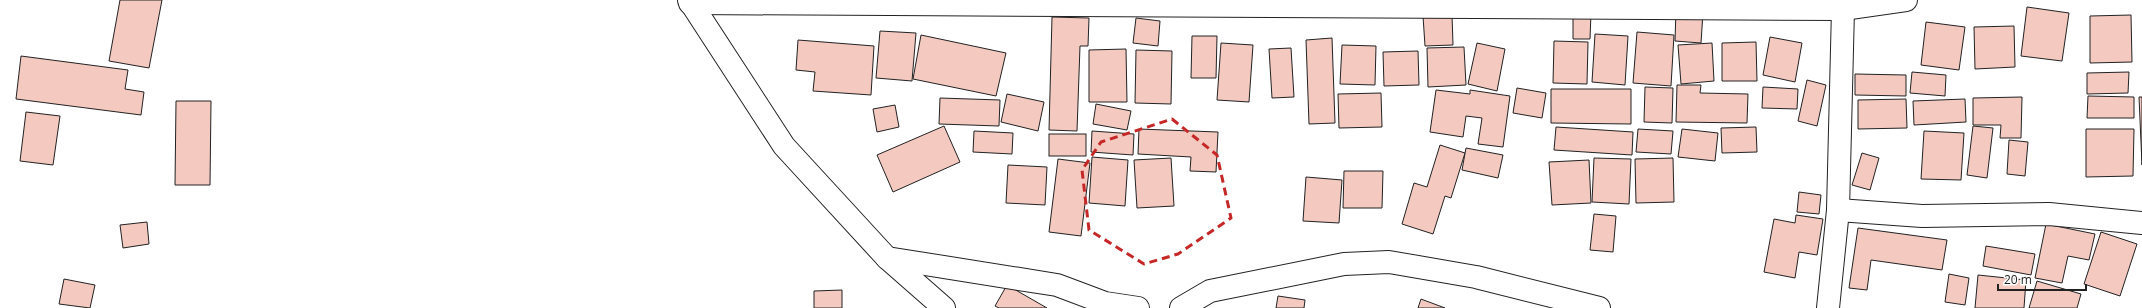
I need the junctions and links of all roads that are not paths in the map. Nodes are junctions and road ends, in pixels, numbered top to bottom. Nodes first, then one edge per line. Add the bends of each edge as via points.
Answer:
1 (1906, 0) edge
2 (690, 1) edge
3 (1843, 9) junction
4 (1838, 210) junction
5 (2142, 223) edge
6 (887, 258) junction
7 (944, 308) edge
8 (1138, 308) edge
9 (1181, 308) edge
10 (1598, 308) edge
11 (1828, 308) edge

1 - 3 street
2 - 3 street
2 - 6 street via 784,146
3 - 4 street
4 - 5 street via 1922,216 2049,214
4 - 11 street
6 - 7 street
6 - 8 street via 1057,284 1105,303
9 - 10 street via 1210,291 1344,264 1389,262 1476,277

